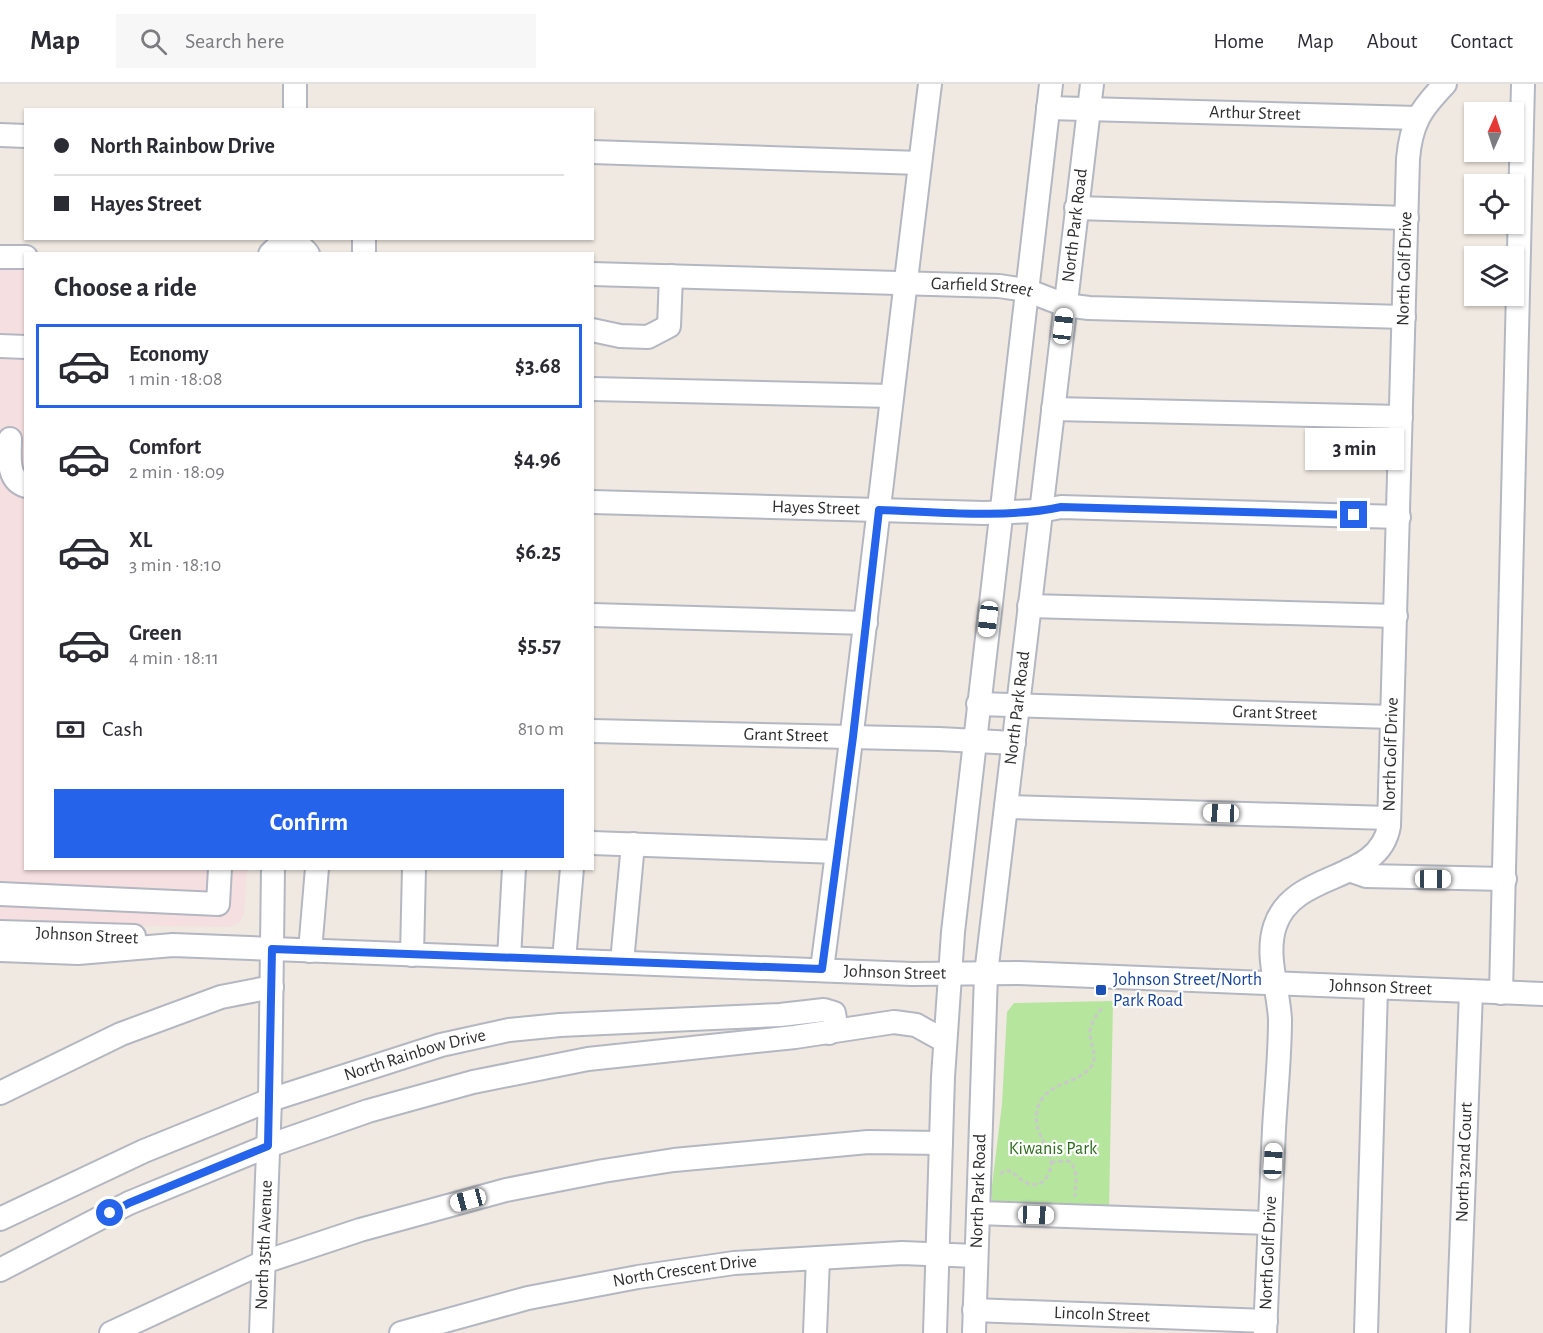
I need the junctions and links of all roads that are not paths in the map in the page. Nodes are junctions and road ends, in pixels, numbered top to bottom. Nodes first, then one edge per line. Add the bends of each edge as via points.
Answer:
1 (296, 84) edge
2 (930, 84) edge
3 (1051, 84) edge
4 (1092, 84) edge
5 (1445, 84) edge
6 (1523, 84) edge
7 (295, 108) edge
8 (1048, 108) junction
9 (1089, 108) junction
10 (1417, 118) junction
11 (0, 135) edge
12 (24, 136) edge
13 (594, 152) edge
14 (920, 163) junction
15 (1076, 208) junction
16 (1407, 218) junction
17 (0, 257) edge
18 (24, 257) edge
19 (594, 274) edge
20 (671, 276) junction
21 (904, 284) junction
22 (1026, 290) junction
23 (1065, 305) junction
24 (1404, 317) junction
25 (594, 330) edge
26 (0, 346) edge
27 (24, 347) edge
28 (594, 389) edge
29 (891, 396) junction
30 (1053, 409) junction
31 (1401, 417) junction
32 (12, 439) edge
33 (24, 486) edge
34 (594, 502) edge
35 (879, 510) junction
36 (1000, 512) junction
37 (1040, 512) junction
38 (1399, 517) junction
39 (1029, 606) junction
40 (594, 615) edge
41 (1396, 616) junction
42 (866, 623) junction
43 (978, 704) junction
44 (1018, 706) junction
45 (1392, 717) junction
46 (594, 730) edge
47 (853, 737) junction
48 (974, 741) junction
49 (1014, 743) junction
50 (1006, 807) junction
51 (1389, 818) junction
52 (594, 843) edge
53 (633, 844) junction
54 (837, 852) junction
55 (220, 870) edge
56 (273, 870) edge
57 (317, 870) edge
58 (414, 870) edge
59 (514, 870) edge
60 (572, 870) edge
61 (1349, 870) junction
62 (1505, 879) junction
63 (0, 894) edge
64 (88, 898) junction
65 (0, 932) edge
66 (88, 934) junction
67 (173, 945) junction
68 (272, 949) junction
69 (0, 950) edge
70 (310, 951) junction
71 (412, 955) junction
72 (509, 958) junction
73 (564, 960) junction
74 (622, 962) junction
75 (822, 969) junction
76 (949, 974) junction
77 (986, 974) junction
78 (1276, 984) junction
79 (272, 987) junction
80 (1376, 988) junction
81 (1471, 992) junction
82 (1501, 993) junction
83 (1543, 994) edge
84 (829, 1033) junction
85 (945, 1041) junction
86 (0, 1093) edge
87 (270, 1100) junction
88 (941, 1143) junction
89 (268, 1146) junction
90 (978, 1213) junction
91 (0, 1219) edge
92 (1269, 1223) junction
93 (938, 1255) junction
94 (976, 1256) junction
95 (818, 1258) junction
96 (264, 1262) junction
97 (0, 1270) edge
98 (974, 1310) junction
99 (1266, 1327) edge
100 (111, 1333) edge
101 (261, 1333) edge
102 (401, 1333) edge
103 (815, 1333) edge
104 (935, 1333) edge
105 (974, 1333) edge
106 (1366, 1333) edge
107 (1458, 1333) edge

1 - 7 street
2 - 14 street
3 - 8 street
4 - 9 street, North Park Road
5 - 10 street
6 - 62 street
8 - 9 street, Arthur Street
8 - 22 street
9 - 10 street, Arthur Street
9 - 15 street, North Park Road
10 - 16 street, North Golf Drive via 1409,150
11 - 12 street
13 - 14 street
14 - 21 street
15 - 16 street
15 - 23 street, North Park Road
16 - 24 street, North Golf Drive
17 - 18 street
19 - 20 street, Garfield Street
20 - 21 street, Garfield Street
20 - 25 street via 669,326 648,337
21 - 22 street, Garfield Street
21 - 29 street
22 - 23 street, Garfield Street
22 - 36 street
23 - 24 street, Garfield Street
23 - 30 street, North Park Road
24 - 31 street, North Golf Drive
26 - 27 street
28 - 29 street
29 - 35 street
30 - 31 street
30 - 37 street, North Park Road
31 - 38 street, North Golf Drive
32 - 33 street via 13,477 17,484
34 - 35 street, Hayes Street
35 - 36 street, Hayes Street
35 - 42 street
36 - 37 street, Hayes Street
36 - 43 street
37 - 38 street, Hayes Street via 1061,507
37 - 39 street, North Park Road
38 - 41 street, North Golf Drive
39 - 41 street
39 - 44 street, North Park Road
40 - 42 street
41 - 45 street, North Golf Drive
42 - 47 street
43 - 44 street, Grant Street
43 - 48 street
44 - 45 street, Grant Street
44 - 49 street, North Park Road
45 - 51 street, North Golf Drive
46 - 47 street, Grant Street
47 - 48 street, Grant Street
47 - 54 street
48 - 49 street, Grant Street
48 - 76 street
49 - 50 street, North Park Road
50 - 51 street
50 - 77 street, North Park Road
51 - 61 street, North Golf Drive via 1388,834 1381,848 1366,862
52 - 53 street
53 - 54 street
53 - 74 street
54 - 75 street
55 - 64 street via 218,904
56 - 68 street, North 35th Avenue
57 - 70 street
58 - 71 street
59 - 72 street
60 - 73 street
61 - 62 street via 1366,876
61 - 78 street, North Golf Drive via 1305,892 1281,915 1272,939
62 - 82 street
63 - 64 street
64 - 66 street
65 - 66 street, Johnson Street
66 - 67 street, Johnson Street via 127,935
67 - 68 street, Johnson Street
67 - 69 street, Johnson Street via 78,953
68 - 70 street, Johnson Street
68 - 79 street, North 35th Avenue
70 - 71 street, Johnson Street
71 - 72 street, Johnson Street
72 - 73 street, Johnson Street
73 - 74 street, Johnson Street
74 - 75 street, Johnson Street
75 - 76 street, Johnson Street
76 - 77 street, Johnson Street
76 - 85 street
77 - 78 street, Johnson Street
77 - 90 street, North Park Road
78 - 80 street, Johnson Street
78 - 92 street, North Golf Drive via 1280,1019
79 - 86 street via 221,997 121,1034
79 - 87 street, North 35th Avenue
80 - 81 street, Johnson Street
80 - 106 street
81 - 82 street, Johnson Street
81 - 107 street, North 32nd Court
82 - 83 street, Johnson Street
84 - 85 street via 902,1022
84 - 87 street, North Rainbow Drive via 836,1025 834,1013 824,1010 509,1030 441,1045
84 - 89 street via 588,1059 463,1085 368,1111
85 - 88 street
87 - 89 street, North 35th Avenue
87 - 91 street, North Rainbow Drive via 144,1151
88 - 93 street
88 - 96 street via 868,1142 674,1160 603,1171 441,1207
89 - 96 street, North 35th Avenue
89 - 97 street via 129,1203
90 - 92 street
90 - 94 street, North Park Road
92 - 99 street, North Golf Drive
93 - 94 street, North Crescent Drive
93 - 95 street, North Crescent Drive
93 - 104 street
94 - 98 street, North Park Road
95 - 102 street, North Crescent Drive via 734,1263 638,1277 528,1298
95 - 103 street
96 - 100 street
96 - 101 street, North 35th Avenue
98 - 99 street, Lincoln Street
98 - 105 street, North Park Road

